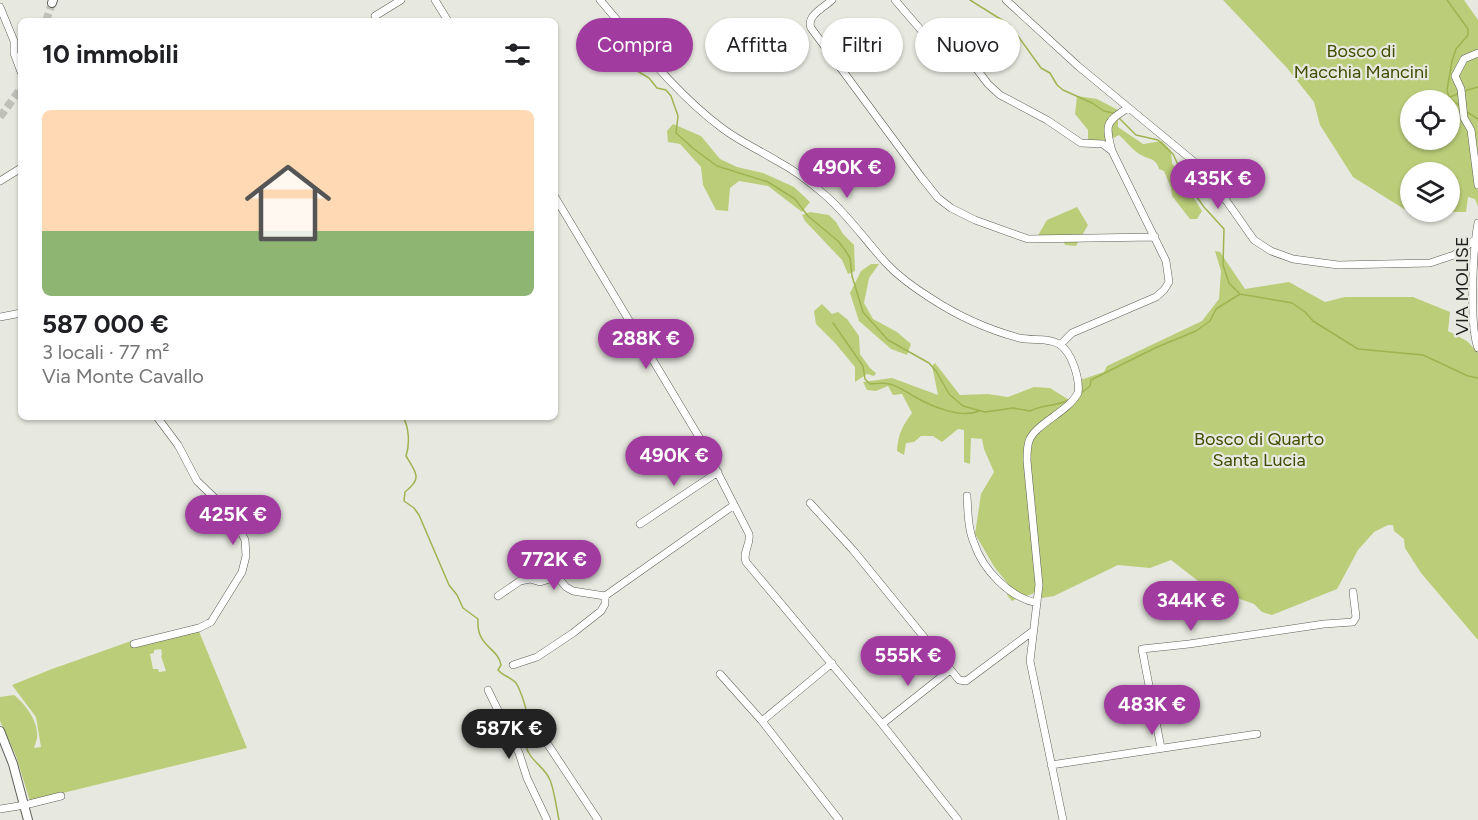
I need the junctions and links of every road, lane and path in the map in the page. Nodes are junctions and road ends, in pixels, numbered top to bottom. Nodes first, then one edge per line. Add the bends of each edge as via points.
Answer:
1 (401, 0) edge
2 (435, 0) edge
3 (600, 0) edge
4 (832, 0) edge
5 (895, 0) edge
6 (1006, 0) edge
7 (0, 7) edge
8 (375, 16) dead end
9 (446, 18) edge
10 (1478, 53) edge
11 (18, 64) edge
12 (1126, 110) junction
13 (1112, 151) junction
14 (18, 170) edge
15 (0, 181) edge
16 (1478, 185) edge
17 (558, 202) edge
18 (1478, 223) edge
19 (1155, 237) junction
20 (1476, 239) junction
21 (18, 313) edge
22 (0, 317) edge
23 (1060, 345) junction
24 (1478, 348) edge
25 (159, 420) edge
26 (718, 472) junction
27 (967, 496) dead end
28 (810, 503) dead end
29 (734, 505) junction
30 (640, 524) dead end
31 (1353, 592) dead end
32 (498, 596) dead end
33 (605, 597) junction
34 (1037, 603) junction
35 (1033, 631) junction
36 (134, 644) dead end
37 (831, 663) junction
38 (513, 664) dead end
39 (950, 670) junction
40 (720, 674) dead end
41 (488, 690) dead end
42 (762, 721) junction
43 (882, 724) junction
44 (537, 728) dead end
45 (0, 731) edge
46 (1257, 734) dead end
47 (1161, 748) junction
48 (1051, 765) junction
49 (61, 796) dead end
50 (29, 804) dead end
51 (20, 806) dead end
52 (0, 809) edge
53 (28, 820) edge
54 (547, 820) edge
55 (598, 820) edge
56 (839, 820) edge
57 (958, 820) edge
58 (1063, 820) edge

1 - 8 street
2 - 9 street
3 - 23 street via 703,112 733,136 808,181 841,211 891,268 918,290 995,330
4 - 19 street via 810,19 810,27 947,206 1028,239
5 - 13 street via 927,37 963,51 1000,95 1081,142 1102,144
6 - 12 street
7 - 11 street via 14,41
10 - 16 street via 1460,63 1455,76 1462,92 1464,118 1471,130
12 - 13 street via 1114,117 1107,128
12 - 20 street via 1202,168 1251,237 1274,252 1326,264 1410,264 1450,257
13 - 19 street
14 - 15 street
17 - 26 street
18 - 20 street, VIA MOLISE
19 - 23 street via 1168,270 1164,290 1151,300 1072,333
20 - 24 street, VIA MOLISE via 1473,326
21 - 22 street
23 - 34 street via 1070,356 1078,382 1077,394 1028,444 1039,585
25 - 36 street via 197,481 237,524 245,542 246,560 211,622
26 - 29 street
26 - 30 street
27 - 34 street via 972,540 983,562 1013,593
28 - 39 street
29 - 33 street
29 - 37 street via 749,534 746,562
31 - 47 street via 1353,622 1142,649
32 - 33 street via 520,581 553,578 573,591
33 - 38 street via 601,611 573,633 537,657
34 - 35 street
35 - 39 street via 966,681 959,680
35 - 48 street via 1030,661
37 - 42 street
37 - 43 street
39 - 43 street
40 - 42 street
41 - 54 street
42 - 56 street
43 - 57 street
44 - 55 street
45 - 53 main road
46 - 47 street
47 - 48 street
48 - 58 street
49 - 50 street
51 - 52 street

